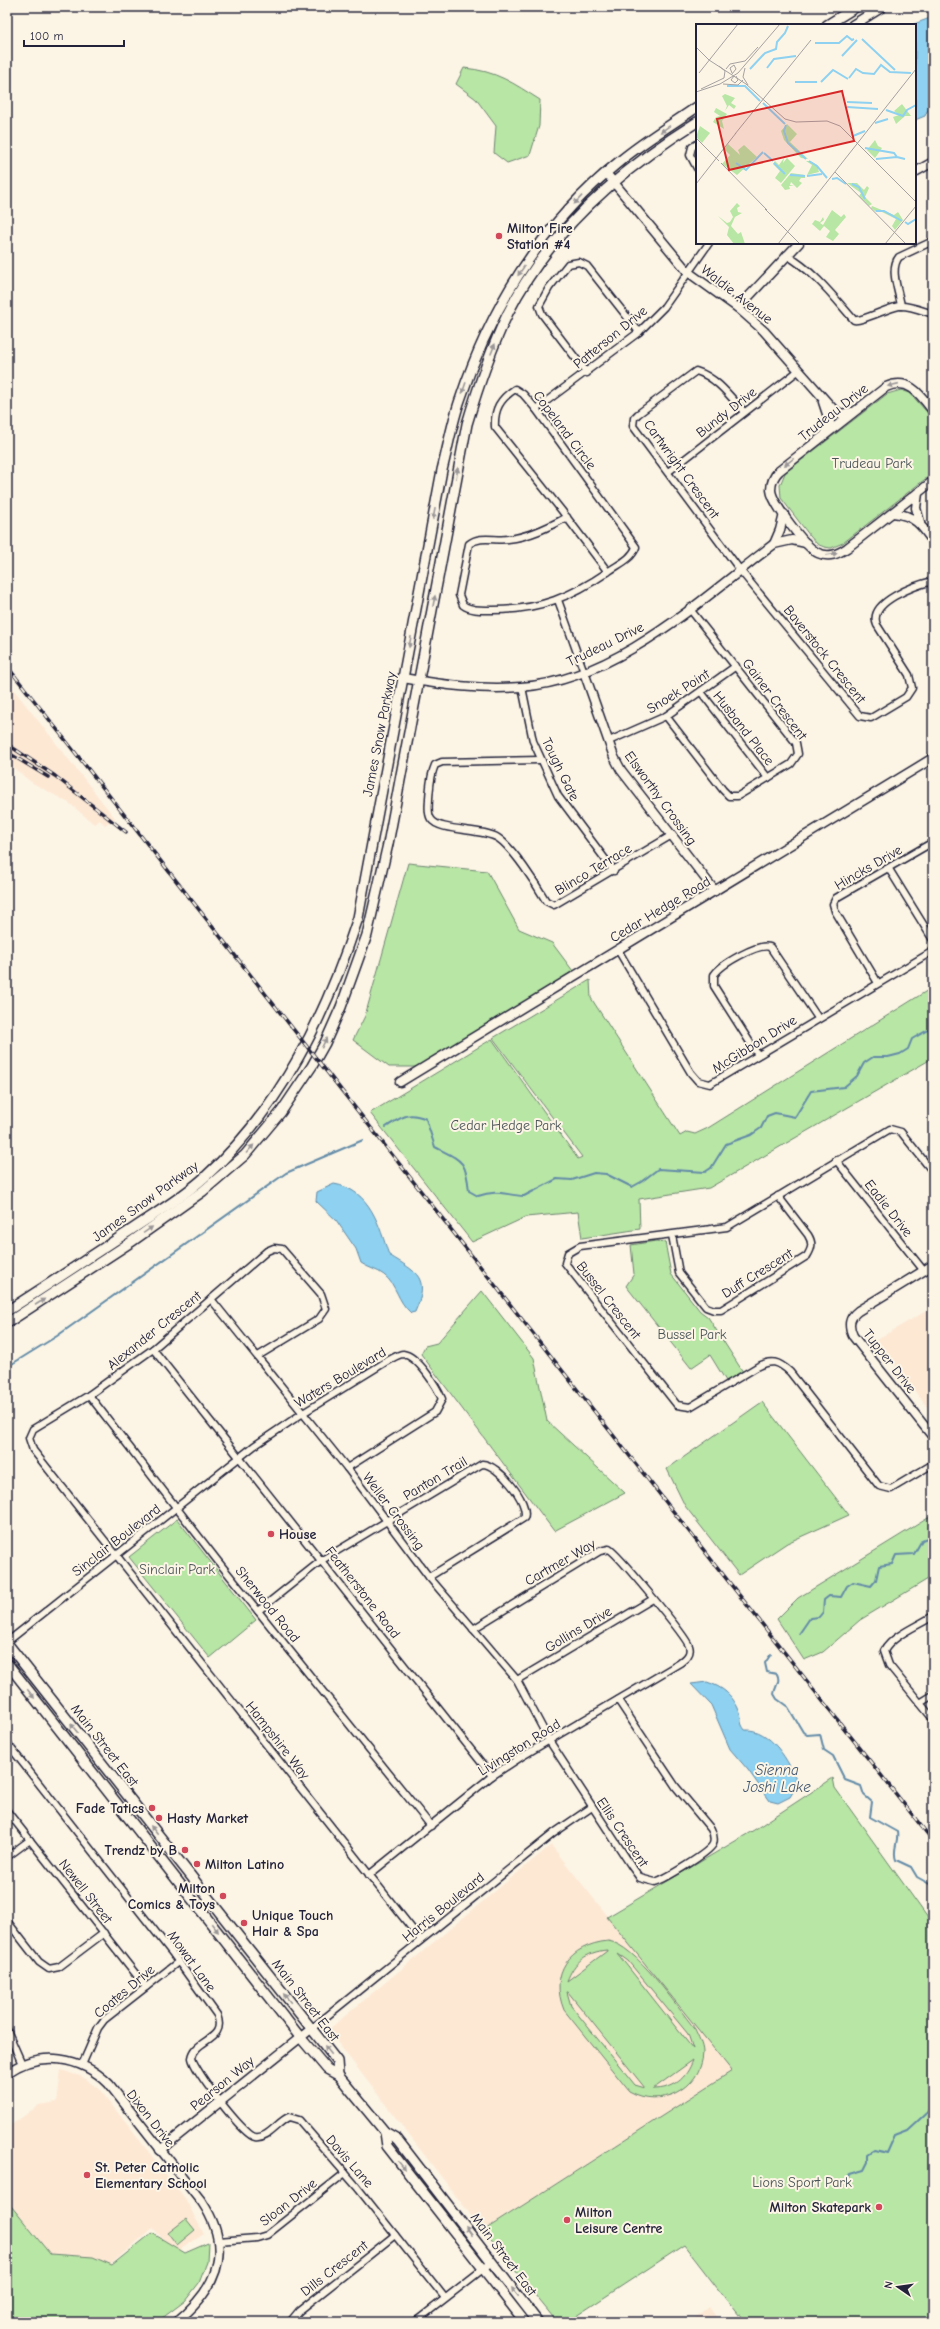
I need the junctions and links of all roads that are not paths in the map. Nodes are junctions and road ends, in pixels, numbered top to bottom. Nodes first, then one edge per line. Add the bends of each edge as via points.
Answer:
1 (856, 7) edge
2 (882, 7) edge
3 (829, 24) edge
4 (855, 24) edge
5 (696, 108) edge
6 (696, 123) edge
7 (696, 145) edge
8 (933, 162) edge
9 (696, 166) edge
10 (916, 171) edge
11 (606, 173) junction
12 (612, 181) junction
13 (933, 241) edge
14 (708, 244) edge
15 (798, 244) edge
16 (786, 255) junction
17 (688, 272) junction
18 (901, 306) junction
19 (738, 308) junction
20 (933, 314) edge
21 (639, 332) junction
22 (798, 370) junction
23 (586, 373) junction
24 (822, 399) junction
25 (929, 402) edge
26 (536, 409) junction
27 (854, 411) junction
28 (933, 411) edge
29 (744, 412) junction
30 (826, 434) junction
31 (668, 472) junction
32 (933, 481) edge
33 (918, 493) junction
34 (893, 513) junction
35 (784, 514) junction
36 (566, 517) junction
37 (920, 522) junction
38 (933, 542) edge
39 (806, 543) junction
40 (774, 544) junction
41 (740, 570) junction
42 (608, 572) junction
43 (933, 581) edge
44 (558, 600) junction
45 (690, 608) junction
46 (736, 666) junction
47 (584, 672) junction
48 (404, 678) junction
49 (418, 680) junction
50 (522, 687) junction
51 (701, 692) junction
52 (666, 716) junction
53 (609, 741) junction
54 (933, 758) edge
55 (540, 760) junction
56 (768, 778) junction
57 (672, 835) junction
58 (933, 842) edge
59 (889, 869) junction
60 (614, 871) junction
61 (715, 891) junction
62 (933, 940) edge
63 (618, 950) junction
64 (933, 951) edge
65 (878, 983) junction
66 (818, 1018) junction
67 (758, 1055) junction
68 (400, 1082) dead end
69 (836, 1160) junction
70 (933, 1172) edge
71 (778, 1196) junction
72 (672, 1235) junction
73 (933, 1265) edge
74 (924, 1271) junction
75 (211, 1299) junction
76 (7, 1311) edge
77 (7, 1323) edge
78 (154, 1349) junction
79 (258, 1356) junction
80 (89, 1395) junction
81 (303, 1412) junction
82 (933, 1437) edge
83 (239, 1457) junction
84 (933, 1464) edge
85 (347, 1468) junction
86 (177, 1507) junction
87 (386, 1521) junction
88 (117, 1555) junction
89 (322, 1560) junction
90 (429, 1577) junction
91 (652, 1599) junction
92 (258, 1611) junction
93 (933, 1616) edge
94 (473, 1629) junction
95 (7, 1642) edge
96 (690, 1652) joint
97 (7, 1663) edge
98 (516, 1680) junction
99 (933, 1696) edge
100 (618, 1700) junction
101 (920, 1703) junction
102 (933, 1719) edge
103 (550, 1742) junction
104 (7, 1743) edge
105 (492, 1776) junction
106 (592, 1808) junction
107 (7, 1811) edge
108 (431, 1826) junction
109 (30, 1840) junction
110 (7, 1857) edge
111 (369, 1875) junction
112 (7, 1921) edge
113 (104, 1933) junction
114 (421, 1940) junction
115 (178, 1962) junction
116 (146, 1987) junction
117 (311, 2029) junction
118 (7, 2030) edge
119 (300, 2037) junction
120 (22, 2064) junction
121 (82, 2065) junction
122 (7, 2073) edge
123 (338, 2075) junction
124 (221, 2101) junction
125 (385, 2132) junction
126 (160, 2150) junction
127 (345, 2173) junction
128 (395, 2236) junction
129 (218, 2241) junction
130 (492, 2262) junction
131 (483, 2269) junction
132 (445, 2298) junction
133 (181, 2321) edge
134 (290, 2322) edge
135 (415, 2322) edge
136 (525, 2322) edge
137 (538, 2322) edge

1 - 3 main road
2 - 4 main road
5 -> 11 main road, James Snow Parkway via 633,150
6 - 12 main road, James Snow Parkway via 661,144
7 - 9 street via 692,147 690,155
8 - 10 street
11 - 12 street, Waldie Avenue
11 -> 48 main road, James Snow Parkway via 558,222 534,252 492,318 472,364 459,402 442,470
12 - 17 street, Waldie Avenue
49 -> 12 main road, James Snow Parkway via 467,424 480,382 508,313 529,278 573,220
13 - 18 street via 899,257 896,261 894,268
14 - 17 street, Patterson Drive
15 - 16 street
16 - 18 street via 823,284 854,320 860,321 875,313
16 - 19 street
17 - 19 street, Waldie Avenue
17 - 21 street, Patterson Drive via 664,307
18 - 20 street
19 - 22 street, Waldie Avenue via 770,336
21 - 23 street, Patterson Drive
21 - 23 street via 587,266 579,262 568,264 539,306 542,314
22 - 24 street, Waldie Avenue
22 - 29 street, Bundy Drive
23 - 26 street, Patterson Drive
24 - 27 street, Waldie Avenue via 840,414
24 - 30 street, Waldie Avenue via 830,423
25 -> 27 street, Trudeau Drive via 912,387 897,384 886,387
25 - 28 street, Trudeau Drive
26 - 36 street, Copeland Circle via 523,394 514,389 504,396 498,405 494,416 495,427
26 - 42 street, Copeland Circle via 634,543 634,552 629,558
27 - 30 street, Trudeau Drive
29 - 31 street, Bundy Drive
29 - 31 street, Cartwright Crescent via 716,381 696,371 638,414 634,418 633,426
30 -> 35 street, Trudeau Drive via 775,475 772,496
31 - 41 street, Cartwright Crescent
32 - 33 street, Trudeau Drive
33 - 34 street, Trudeau Drive
33 - 37 street via 916,508
34 - 37 street via 904,514
39 -> 34 street, Trudeau Drive via 819,554 837,554
35 - 39 street, Trudeau Drive
35 - 40 street
36 - 42 street, Copeland Circle
36 - 44 street, Copeland Circle via 530,534 508,539 480,539 468,544 459,595 466,608 480,610 512,610
37 - 38 street
39 - 40 street, Trudeau Drive via 792,540
40 - 41 street, Trudeau Drive
41 - 43 street, Baverstock Crescent via 856,712 867,719 906,697 912,688 909,675 877,625 874,615 906,589
41 - 45 street, Trudeau Drive
42 - 44 street, Copeland Circle via 583,589
44 - 47 street, Elsworthy Crossing
45 - 46 street, Gainer Crescent
45 - 47 street, Trudeau Drive via 649,638
46 - 51 street, Snoek Point
46 - 56 street, Gainer Crescent via 798,748 796,760
47 - 50 street, Trudeau Drive
47 - 53 street, Elsworthy Crossing
48 - 49 street, Trudeau Drive
48 - 76 main road, James Snow Parkway via 358,918 321,1016 278,1092 260,1119 205,1178
49 - 50 street, Trudeau Drive via 469,687
77 -> 49 main road, James Snow Parkway via 203,1191 245,1155 268,1129 312,1066 341,1007 367,935 388,844
50 - 55 street, Tough Gate via 533,741
51 - 52 street, Snoek Point
51 - 56 street, Husband Place
52 - 53 street, Snoek Point
52 - 56 street, Gainer Crescent via 729,796 738,796
53 - 57 street, Elsworthy Crossing via 622,770
54 - 61 street, Cedar Hedge Road
55 - 60 street, Tough Gate via 558,796
55 - 60 street, Blinco Terrace via 442,762 435,765 428,810 432,820 439,825 488,833 497,837 507,845 550,904 560,904
57 - 60 street, Blinco Terrace
57 - 61 street, Elsworthy Crossing
58 - 59 street, Hincks Drive
59 - 62 street
59 - 65 street, Hincks Drive via 836,898 833,904 834,911
61 - 63 street, Cedar Hedge Road
63 - 67 street, McGibbon Drive via 698,1081 704,1084 713,1083
63 - 68 street, Cedar Hedge Road
64 - 65 street, McGibbon Drive
65 - 66 street, McGibbon Drive
66 - 67 street, McGibbon Drive
66 - 67 street via 770,947 763,945 753,949 725,965 714,975 714,986
69 - 70 street, Bussel Crescent via 885,1130 894,1129 902,1132
69 - 71 street, Bussel Crescent
69 - 74 street, Eadie Drive
71 - 72 street, Bussel Crescent via 727,1227
71 - 72 street, Duff Crescent via 808,1235 812,1242 811,1249 807,1256 721,1310 706,1307 679,1273
72 - 84 street, Bussel Crescent via 580,1246 568,1252 565,1264 677,1405 690,1407 767,1361 776,1361 790,1372 879,1486 891,1489
73 - 74 street, Tupper Drive
74 - 82 street, Tupper Drive via 858,1311 849,1324 853,1336
75 - 78 street, Alexander Crescent
75 - 79 street, Weller Crossing
75 - 79 street, Alexander Crescent via 267,1251 274,1248 282,1249 290,1255 321,1294 326,1309 319,1319
78 - 80 street, Alexander Crescent
78 - 83 street, Featherstone Road
79 - 81 street, Weller Crossing
80 - 86 street, Sherwood Road
80 - 88 street, Alexander Crescent via 33,1429 29,1438 33,1450
81 - 83 street, Waters Boulevard
81 - 85 street, Weller Crossing
81 - 85 street, Waters Boulevard via 402,1354 409,1356 428,1376 442,1399 435,1412
83 - 86 street, Sinclair Boulevard
83 - 89 street, Featherstone Road
85 - 87 street, Weller Crossing
86 - 88 street, Sinclair Boulevard
86 - 92 street, Sherwood Road
87 - 89 street, Panton Trail
87 - 90 street, Weller Crossing
87 - 90 street, Panton Trail via 482,1464 493,1466 516,1492 526,1509 521,1521
88 - 95 street, Sinclair Boulevard
88 - 111 street, Hampshire Way
89 - 92 street, Panton Trail
89 - 105 street, Featherstone Road
90 - 94 street, Weller Crossing
91 - 94 street, Cartmer Way via 616,1554 609,1549
91 - 96 street, Cartmer Way via 686,1641
91 - 98 street, Gollins Drive
92 - 108 street, Sherwood Road
93 - 101 street via 895,1639 884,1651 890,1665
94 - 98 street, Weller Crossing
117 -> 95 main road, Main Street East
96 - 100 street, Livingston Road via 688,1658
97 -> 119 main road, Main Street East
98 - 103 street, Weller Crossing
99 - 101 street
100 - 103 street, Livingston Road
100 - 106 street, Ellis Crescent via 676,1787 711,1829 714,1835 712,1844 704,1853 659,1881 649,1882 640,1878
101 - 102 street
103 - 105 street, Livingston Road
103 - 106 street, Ellis Crescent
104 - 115 street, Mowat Lane
105 - 108 street, Livingston Road
106 - 114 street, Harris Boulevard via 554,1833
107 - 109 street, Newell Street
108 - 111 street, Livingston Road
109 - 110 street
109 - 113 street, Newell Street
111 - 114 street, Hampshire Way
112 - 113 street via 44,1967 49,1969 59,1968
113 - 116 street, Newell Street
114 - 117 street, Harris Boulevard
115 - 116 street, Coates Drive
115 - 124 street, Mowat Lane via 217,2015 220,2023 217,2032 194,2051 192,2058
116 - 121 street, Coates Drive via 100,2024
117 - 119 street, Pearson Way
123 -> 117 main road, Main Street East via 337,2061
118 - 120 street
119 - 123 main road, Main Street East via 327,2069
119 - 124 street, Pearson Way
120 - 121 street, Dixon Drive via 50,2059
120 - 122 street, Dixon Drive
121 - 126 street, Dixon Drive via 109,2084
123 - 125 main road, Main Street East
124 - 126 street, Pearson Way
124 - 127 street, Davis Lane via 247,2133 254,2137 262,2136 286,2118 296,2118
130 -> 125 main road, Main Street East via 397,2139
125 -> 131 main road, Main Street East via 387,2146
126 - 129 street, Dixon Drive via 206,2209 213,2221
127 - 128 street, Davis Lane
127 - 129 street, Sloan Drive via 267,2235
128 - 132 street, Davis Lane
128 - 134 street, Dills Crescent via 299,2311
129 - 133 street, Dixon Drive via 218,2263 212,2282 202,2299
130 - 131 street
137 -> 130 main road, Main Street East
131 - 132 street
131 - 136 main road, Main Street East
132 - 135 street

